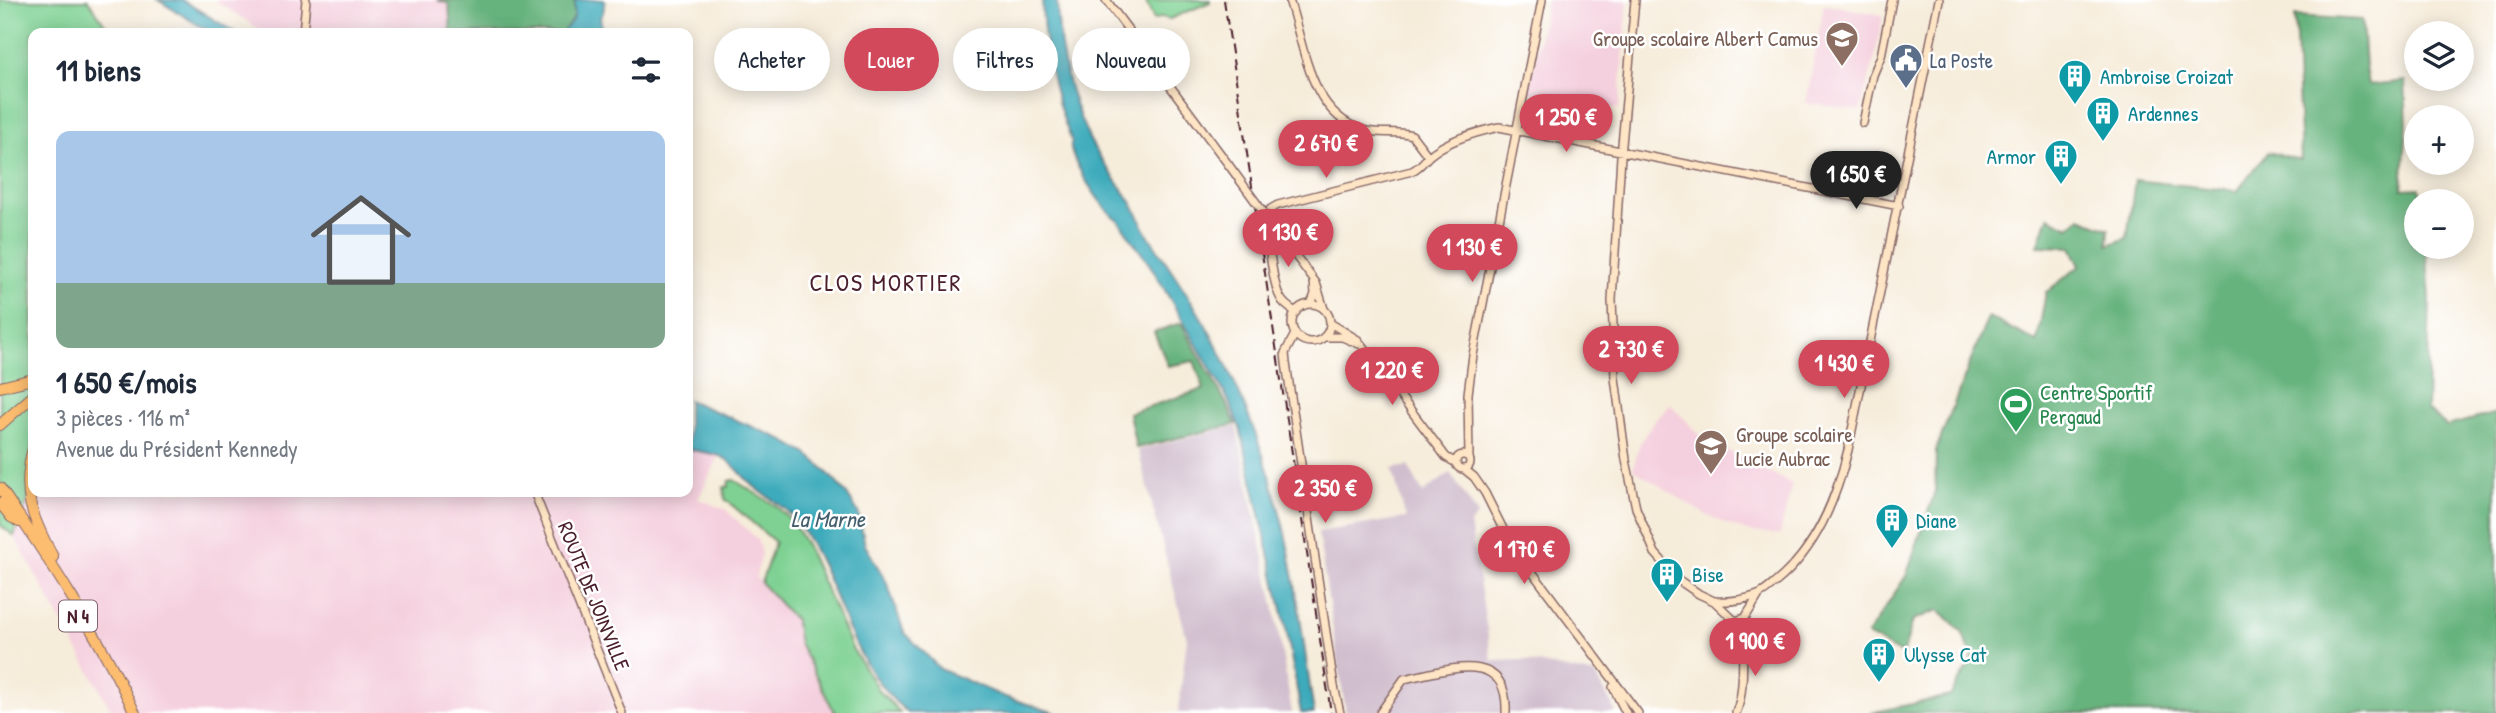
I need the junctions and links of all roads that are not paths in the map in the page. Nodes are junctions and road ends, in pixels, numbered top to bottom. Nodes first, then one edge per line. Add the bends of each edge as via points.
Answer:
1 (306, 0) edge
2 (1106, 0) edge
3 (1289, 0) edge
4 (1542, 0) edge
5 (1635, 0) edge
6 (1892, 0) edge
7 (1939, 0) edge
8 (303, 28) edge
9 (1863, 123) dead end
10 (1517, 130) junction
11 (1622, 152) junction
12 (1428, 156) junction
13 (1899, 206) junction
14 (1313, 278) junction
15 (1311, 304) junction
16 (1324, 309) junction
17 (1296, 312) junction
18 (1330, 323) junction
19 (1295, 334) junction
20 (1325, 337) junction
21 (1363, 345) junction
22 (28, 380) edge
23 (0, 387) edge
24 (28, 400) edge
25 (28, 406) edge
26 (0, 425) edge
27 (0, 431) edge
28 (1463, 461) junction
29 (0, 488) edge
30 (0, 495) edge
31 (29, 497) edge
32 (536, 497) edge
33 (0, 503) edge
34 (19, 522) junction
35 (1759, 595) junction
36 (1714, 601) junction
37 (1735, 601) junction
38 (1746, 614) junction
39 (1729, 616) junction
40 (86, 622) junction
41 (1741, 638) junction
42 (1606, 673) junction
43 (1392, 698) junction
44 (133, 713) edge
45 (622, 713) edge
46 (1340, 713) edge
47 (1380, 713) edge
48 (1385, 713) edge
49 (1507, 713) edge
50 (1626, 713) edge
51 (1638, 713) edge
52 (1736, 713) edge

1 - 8 street
2 - 14 street, bridge
3 - 12 street via 1315,87 1331,110 1364,131 1415,137
4 - 10 street
5 - 11 street
6 - 9 street
7 - 13 street
10 - 11 street
10 - 12 street via 1481,131
10 - 28 street via 1473,355 1469,441
11 - 13 street
11 - 36 street via 1612,324 1630,482 1655,553 1683,583
12 - 17 street via 1412,171 1274,207 1268,214 1278,296
13 - 35 street via 1838,489 1802,557
14 - 15 street
14 - 16 street
15 - 16 street
15 - 17 street
16 - 18 street
17 - 19 street
18 - 20 street
18 - 21 street
19 - 20 street via 1312,343
19 - 46 street via 1285,353 1286,363
20 - 21 street via 1342,337
21 - 28 street via 1443,452
22 - 23 highway
24 - 26 highway
25 - 27 highway
28 - 42 street via 1509,541
29 - 40 highway, N 4
30 - 34 highway, N 4
31 - 40 highway via 38,529
32 - 45 street, ROUTE DE JOINVILLE
33 - 34 highway
34 - 44 highway, N 4
35 - 37 street
35 - 38 street
36 - 37 street
36 - 39 street
37 - 38 street via 1744,603
37 - 39 street via 1727,609
38 - 39 street via 1739,621
38 - 41 street
39 - 41 street
40 - 44 highway, N 4
41 - 52 street
42 - 50 street
42 - 51 street
43 - 47 street
43 - 48 street
43 - 49 street via 1404,679 1480,668 1503,687

